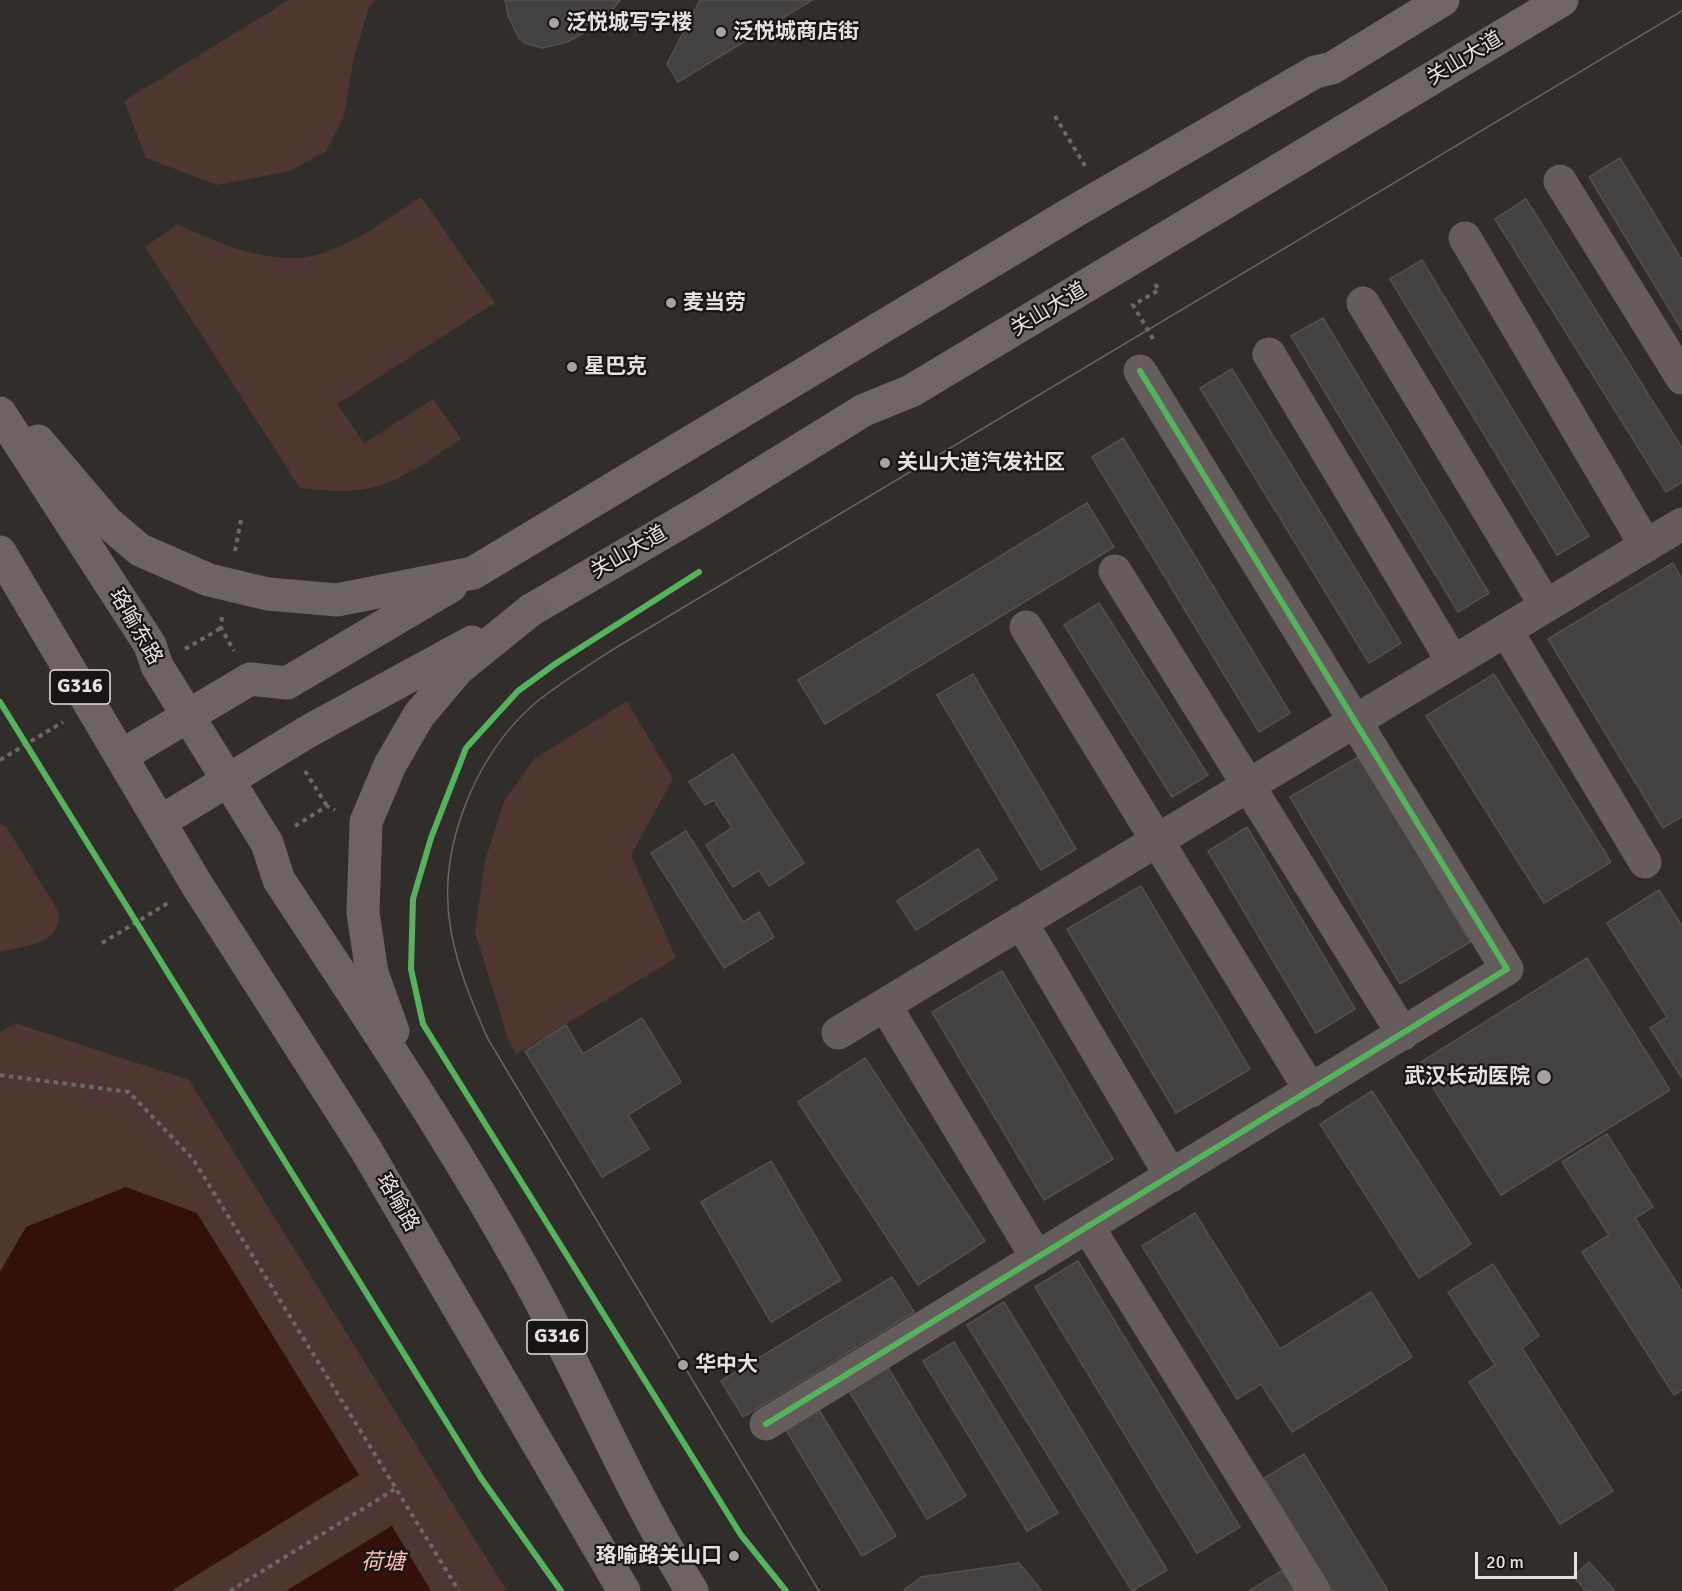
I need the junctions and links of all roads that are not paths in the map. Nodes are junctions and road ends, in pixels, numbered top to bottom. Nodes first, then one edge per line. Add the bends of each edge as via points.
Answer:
1 (1443, 0) edge
2 (1562, 0) edge
3 (1560, 181) dead end
4 (1465, 238) dead end
5 (1363, 303) dead end
6 (1269, 354) dead end
7 (1140, 371) dead end
8 (1682, 378) edge
9 (0, 396) edge
10 (0, 413) edge
11 (1682, 524) edge
12 (1646, 546) junction
13 (0, 552) edge
14 (1115, 571) dead end
15 (473, 573) junction
16 (1546, 606) junction
17 (531, 610) junction
18 (1026, 627) dead end
19 (1506, 630) junction
20 (1454, 662) junction
21 (188, 716) junction
22 (1356, 721) junction
23 (121, 756) junction
24 (228, 780) junction
25 (1249, 784) junction
26 (160, 822) junction
27 (1157, 840) junction
28 (1645, 861) dead end
29 (1021, 922) junction
30 (885, 1005) junction
31 (838, 1033) dead end
32 (1403, 1034) junction
33 (416, 1091) junction
34 (1311, 1091) junction
35 (1171, 1176) junction
36 (1088, 1227) junction
37 (1036, 1258) junction
38 (766, 1424) dead end
39 (624, 1591) edge
40 (692, 1591) edge
41 (1314, 1591) edge

1 - 15 main road via 1332,68 1315,72 1064,217
2 - 17 main road, 关山大道 via 911,392 864,410
3 - 8 street
4 - 12 street
5 - 16 street
6 - 20 street
7 - 22 street
9 - 15 highway via 107,522 140,550 209,580 268,594 337,600
10 - 21 highway, 珞喻东路 / G316 via 150,645 157,666
11 - 12 street
12 - 16 street
13 - 23 highway, G316
14 - 25 street
15 - 21 highway via 287,683 250,679
16 - 19 street
17 - 24 highway via 307,732
17 - 33 highway via 458,669 419,715 390,765 366,822 363,913 372,973
18 - 27 street
19 - 20 street
19 - 28 street
20 - 22 street
21 - 23 highway
21 - 24 highway, 珞喻东路 / G316
22 - 25 street
22 - 32 street via 1507,969
23 - 26 highway, G316
24 - 26 highway
24 - 33 highway, 珞喻东路 / G316 via 267,843 279,879
25 - 27 street
25 - 32 street
26 - 39 highway, 珞喻路 / G316 via 365,1148
27 - 29 street
27 - 34 street
29 - 30 street
29 - 35 street
30 - 31 street
30 - 37 street
32 - 34 street
33 - 40 highway, G316 via 533,1287 634,1492
34 - 35 street
35 - 36 street
36 - 37 street
36 - 41 street
37 - 38 street

